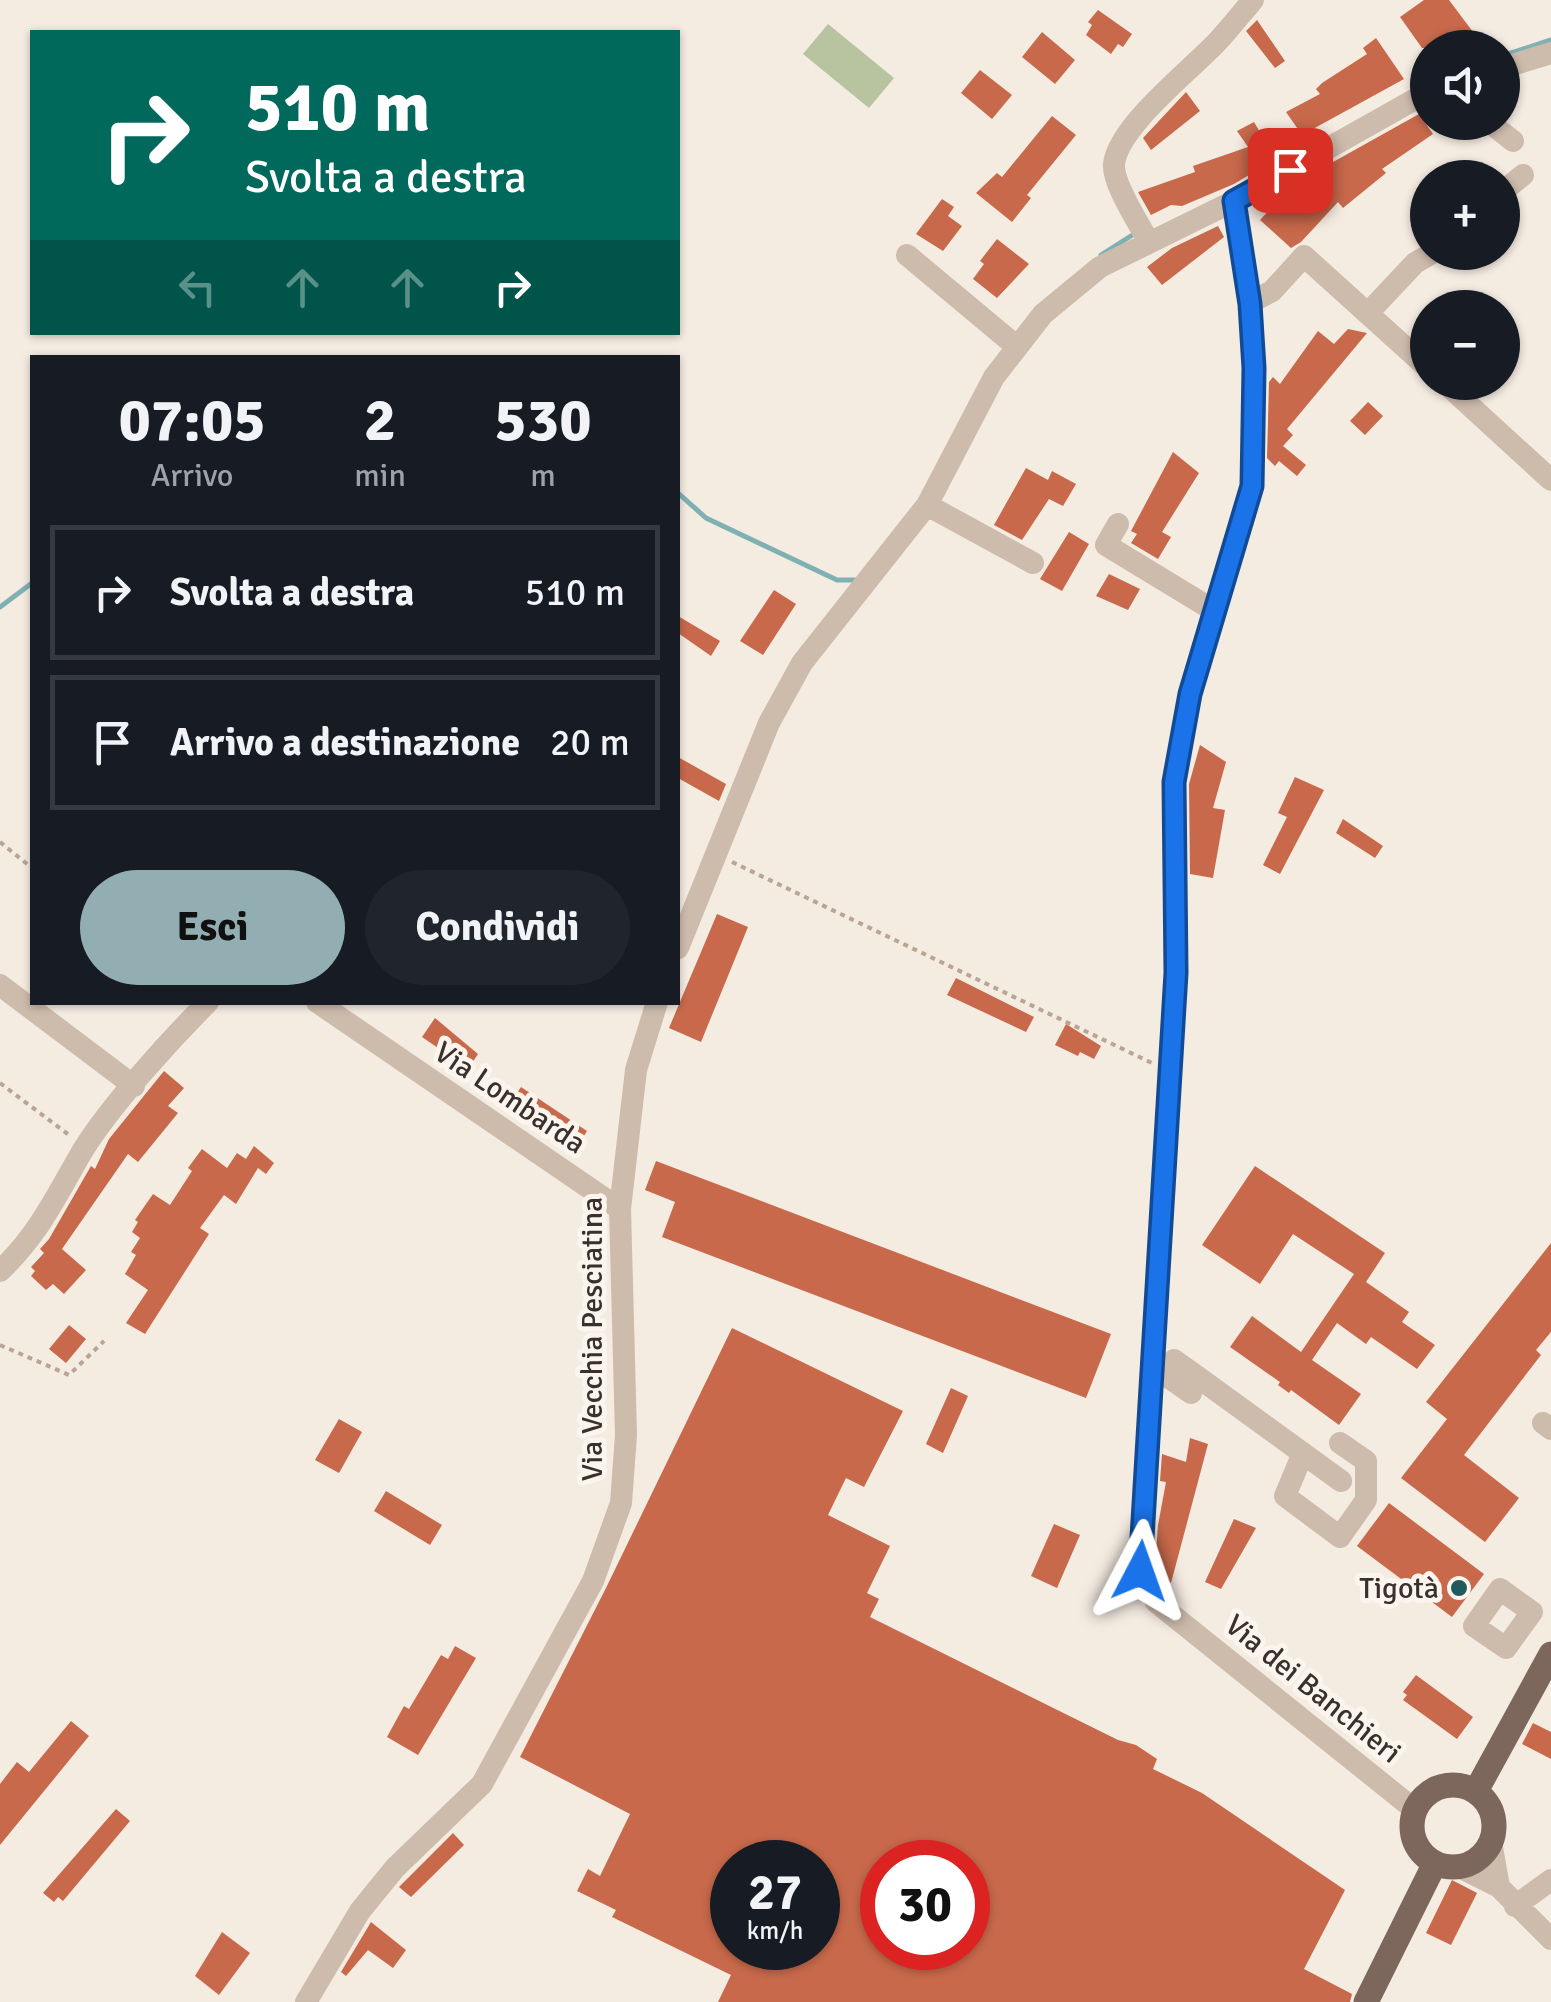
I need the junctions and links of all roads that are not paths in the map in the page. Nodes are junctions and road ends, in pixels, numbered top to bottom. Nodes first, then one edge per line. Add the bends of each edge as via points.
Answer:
1 (1252, 0) edge
2 (1551, 53) edge
3 (1520, 62) edge
4 (1410, 105) edge
5 (1234, 201) junction
6 (1148, 241) junction
7 (907, 255) dead end
8 (1410, 269) edge
9 (1250, 304) junction
10 (1368, 313) junction
11 (1011, 342) junction
12 (1410, 352) edge
13 (1464, 400) edge
14 (1551, 480) edge
15 (927, 505) junction
16 (1118, 524) dead end
17 (1034, 563) dead end
18 (1213, 610) junction
19 (680, 943) edge
20 (0, 986) edge
21 (205, 1005) edge
22 (321, 1005) edge
23 (656, 1005) edge
24 (134, 1086) junction
25 (620, 1210) junction
26 (0, 1270) edge
27 (1163, 1363) junction
28 (1340, 1443) dead end
29 (1303, 1453) junction
30 (1342, 1481) dead end
31 (1515, 1647) junction
32 (1551, 1654) edge
33 (1476, 1791) junction
34 (1415, 1810) junction
35 (1491, 1842) junction
36 (1447, 1865) junction
37 (1551, 1880) edge
38 (1499, 1887) junction
39 (1515, 1906) junction
40 (1551, 1938) edge
41 (306, 2002) edge
42 (1366, 2002) edge

1 - 6 street via 1159,96 1114,162
2 - 3 street
4 - 5 street
5 - 6 street
5 - 9 street, Via dei Banchieri
6 - 11 street via 1100,267
7 - 11 street
8 - 10 street
9 - 10 street via 1304,256
9 - 18 street, Via dei Banchieri via 1252,486
10 - 12 street
11 - 15 street
13 - 14 street
15 - 17 street
15 - 19 street via 802,663 768,723
16 - 18 street via 1106,545
18 - 27 street, Via dei Banchieri via 1174,782 1176,973
20 - 24 street
21 - 24 street
22 - 25 street, Via Lombarda
23 - 25 street, Via Vecchia Pesciatina via 636,1070
24 - 26 street via 85,1147 48,1214
25 - 41 street, Via Vecchia Pesciatina via 626,1435 621,1503 593,1581 482,1784 360,1910
27 - 29 street via 1192,1393 1195,1376
27 - 34 street, Via dei Banchieri via 1140,1571 1156,1602
28 - 29 street via 1366,1461 1366,1500 1340,1536 1285,1496
29 - 30 street
31 - 31 street via 1538,1617 1500,1589 1474,1626
31 - 32 street
32 - 33 main road
33 - 34 main road via 1441,1786
33 - 35 main road via 1492,1813
34 - 36 main road via 1417,1846
35 - 36 main road via 1472,1862
35 - 38 street
36 - 38 street
36 - 42 main road
37 - 39 street
38 - 39 street
39 - 40 street

